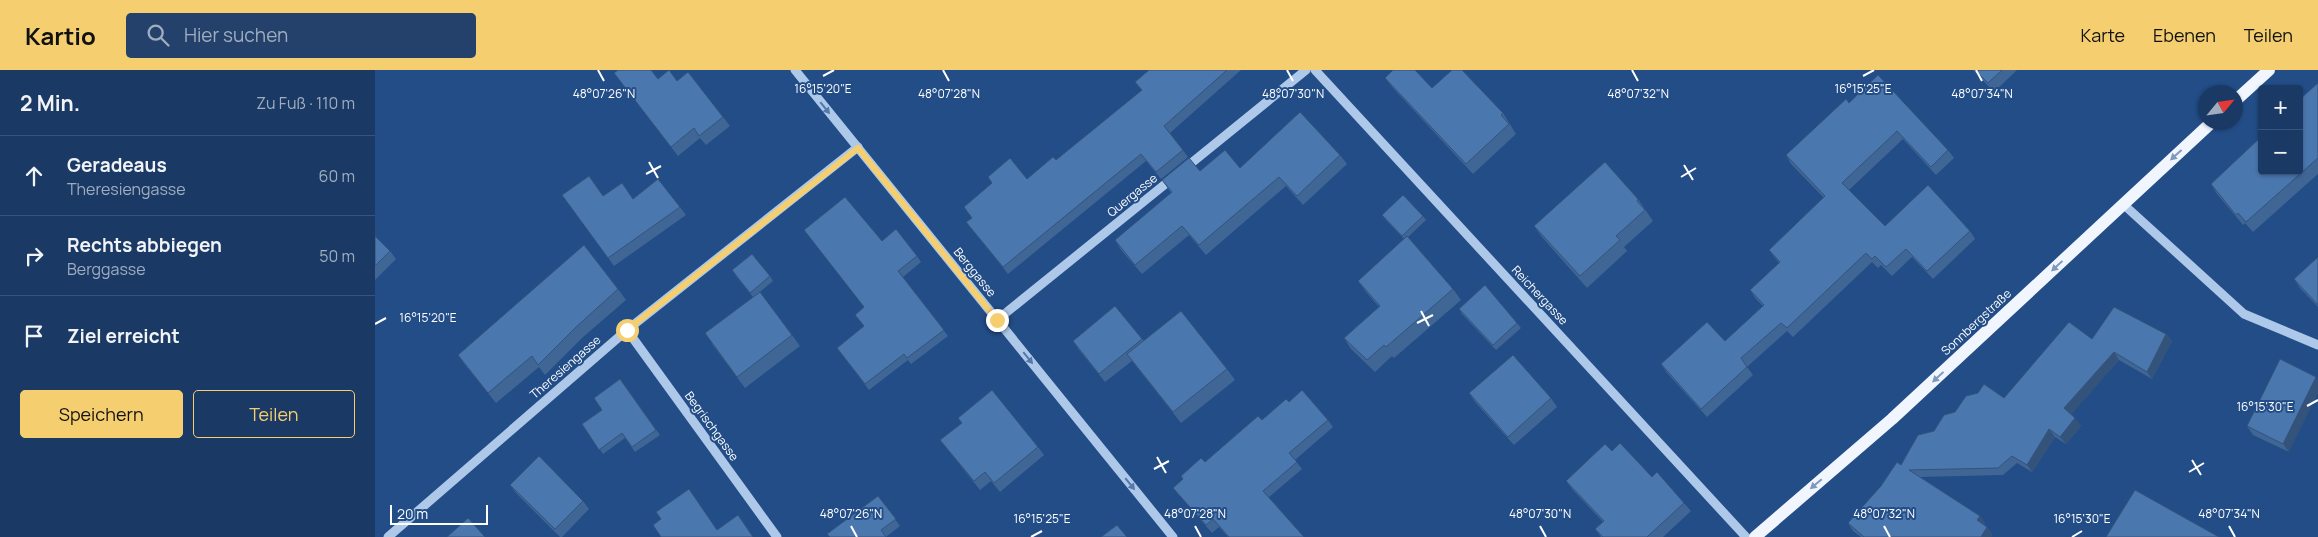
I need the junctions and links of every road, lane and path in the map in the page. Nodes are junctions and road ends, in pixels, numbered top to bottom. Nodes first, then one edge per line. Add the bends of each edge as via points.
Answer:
1 (795, 70) edge
2 (1306, 70) edge
3 (1315, 70) edge
4 (2269, 70) edge
5 (2243, 94) edge
6 (2203, 130) edge
7 (858, 148) junction
8 (2123, 204) junction
9 (997, 320) junction
10 (627, 330) junction
11 (2318, 346) edge
12 (389, 537) edge
13 (777, 537) edge
14 (1173, 537) edge
15 (1746, 537) edge
16 (1755, 537) edge

1 -> 7 street, Berggasse
2 - 9 street, Quergasse
3 - 15 street, Reichergasse
4 - 5 main road
6 -> 8 main road, Sonnbergstraße
7 - 9 street, Berggasse
7 - 10 street, Theresiengasse
8 - 11 street via 2244,314
8 -> 16 main road, Sonnbergstraße via 1893,419
9 -> 14 street, Berggasse
10 - 12 street, Theresiengasse
10 - 13 street, Begrischgasse

